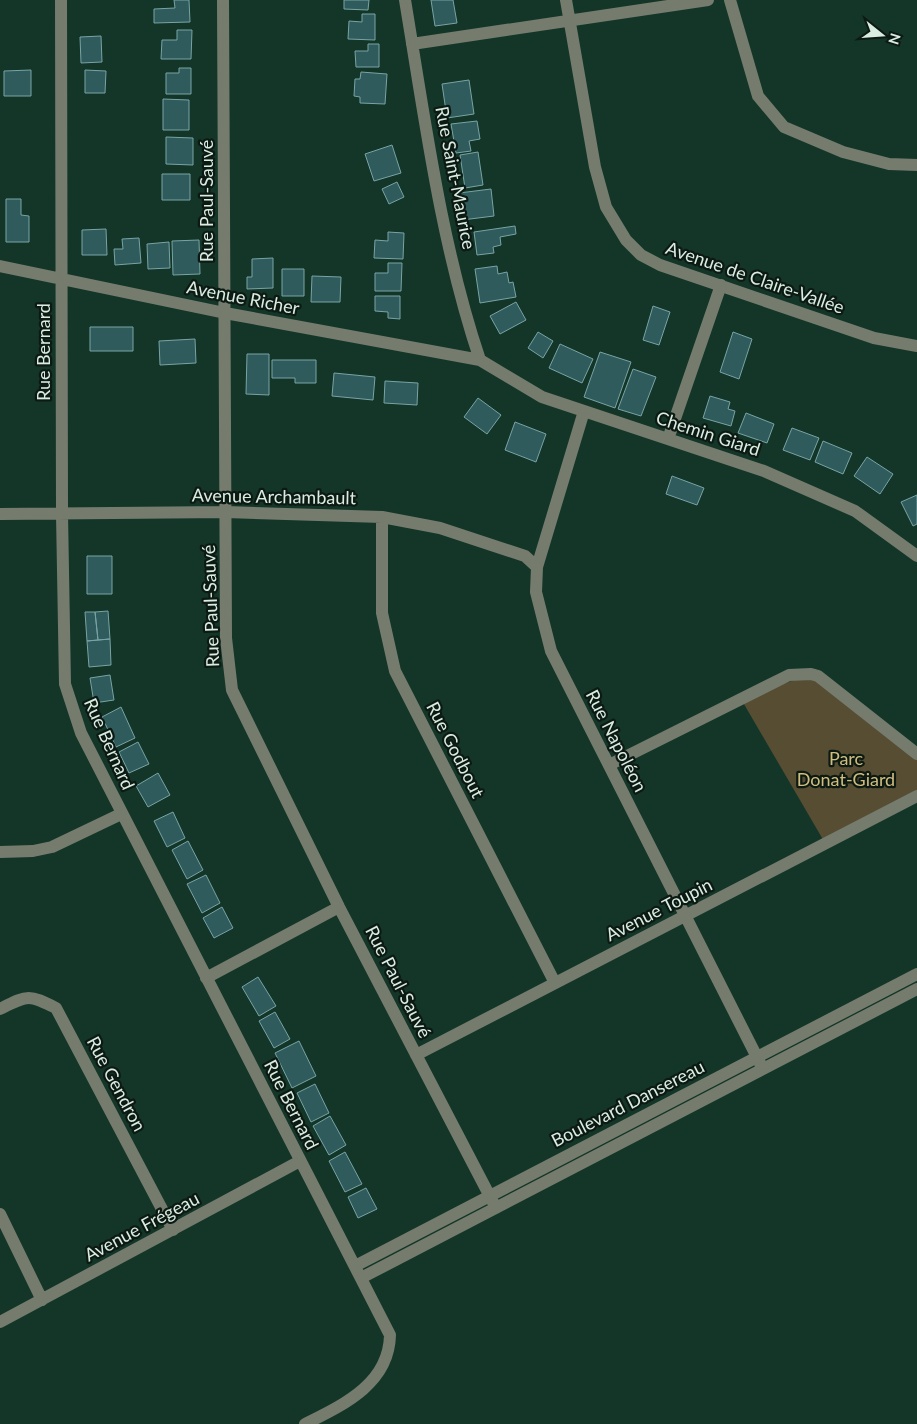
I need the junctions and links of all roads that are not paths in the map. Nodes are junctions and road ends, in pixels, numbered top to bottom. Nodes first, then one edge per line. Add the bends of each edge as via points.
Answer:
1 (61, 0) edge
2 (223, 0) edge
3 (405, 0) edge
4 (566, 0) edge
5 (708, 0) edge
6 (730, 0) edge
7 (570, 21) junction
8 (412, 44) junction
9 (917, 165) edge
10 (0, 266) edge
11 (62, 279) junction
12 (721, 285) junction
13 (225, 313) junction
14 (917, 346) edge
15 (480, 360) junction
16 (584, 411) junction
17 (668, 439) junction
18 (226, 512) junction
19 (0, 514) edge
20 (62, 514) junction
21 (382, 517) junction
22 (917, 556) edge
23 (537, 567) junction
24 (917, 754) edge
25 (609, 765) junction
26 (917, 796) edge
27 (121, 814) junction
28 (0, 852) edge
29 (340, 907) junction
30 (686, 915) junction
31 (917, 974) edge
32 (206, 978) junction
33 (555, 983) junction
34 (917, 989) edge
35 (0, 1009) edge
36 (416, 1054) junction
37 (758, 1056) junction
38 (763, 1069) junction
39 (652, 1111) junction
40 (658, 1124) junction
41 (300, 1162) junction
42 (489, 1196) junction
43 (496, 1208) junction
44 (0, 1214) edge
45 (173, 1230) junction
46 (355, 1266) junction
47 (361, 1278) junction
48 (42, 1300) junction
49 (0, 1322) edge
50 (305, 1424) edge

1 - 11 street, Rue Bernard
2 - 13 street, Rue Paul-Sauvé
3 - 8 street, Rue Saint-Maurice
4 - 7 street, Avenue de Claire-Vallée
5 - 7 street
6 - 9 street via 758,96 784,127 843,152 889,164
7 - 8 street
7 - 12 street, Avenue de Claire-Vallée via 595,167 606,207 626,240 642,255 660,265
8 - 15 street, Rue Saint-Maurice via 464,313
10 - 11 street, Avenue Richer
11 - 13 street, Avenue Richer
11 - 20 street, Rue Bernard
12 - 14 street, Avenue de Claire-Vallée via 874,338
12 - 17 street
13 - 15 street, Avenue Richer
13 - 18 street, Rue Paul-Sauvé
15 - 16 street, Chemin Giard via 542,397
16 - 17 street, Chemin Giard
16 - 23 street, Rue Napoléon
17 - 22 street, Chemin Giard via 764,471 855,511
18 - 20 street, Avenue Archambault
18 - 21 street, Avenue Archambault
18 - 29 street, Rue Paul-Sauvé via 226,638 232,690
19 - 20 street, Avenue Archambault
20 - 27 street, Rue Bernard via 65,684 81,733
21 - 23 street, Avenue Archambault via 440,528 524,556
21 - 33 street, Rue Godbout via 382,612 395,670
23 - 25 street, Rue Napoléon via 536,592 551,651
24 - 25 street via 818,676 811,674 789,675
25 - 30 street, Rue Napoléon
26 - 30 street, Avenue Toupin
27 - 28 street via 52,847
27 - 32 street, Rue Bernard
29 - 32 street
29 - 36 street, Rue Paul-Sauvé
30 - 33 street, Avenue Toupin
30 - 37 street, Rue Napoléon
31 - 37 street, Boulevard Dansereau
32 - 41 street, Rue Bernard
33 - 36 street, Avenue Toupin
34 - 38 street, Boulevard Dansereau
35 - 45 street, Rue Gendron via 34,997 56,1008
36 - 42 street, Rue Paul-Sauvé
37 - 38 street, Rue Napoléon
37 - 39 street, Boulevard Dansereau
38 - 40 street, Boulevard Dansereau
39 - 40 street
39 - 42 street, Boulevard Dansereau
40 - 43 street, Boulevard Dansereau
41 - 45 street, Avenue Frégeau
41 - 46 street, Rue Bernard
42 - 43 street, Rue Paul-Sauvé
42 - 46 street, Boulevard Dansereau
43 - 47 street, Boulevard Dansereau
44 - 48 street
45 - 48 street, Avenue Frégeau
46 - 47 street, Rue Bernard
47 - 50 street, Rue Bernard via 390,1335 383,1368 350,1401
48 - 49 street, Avenue Frégeau

